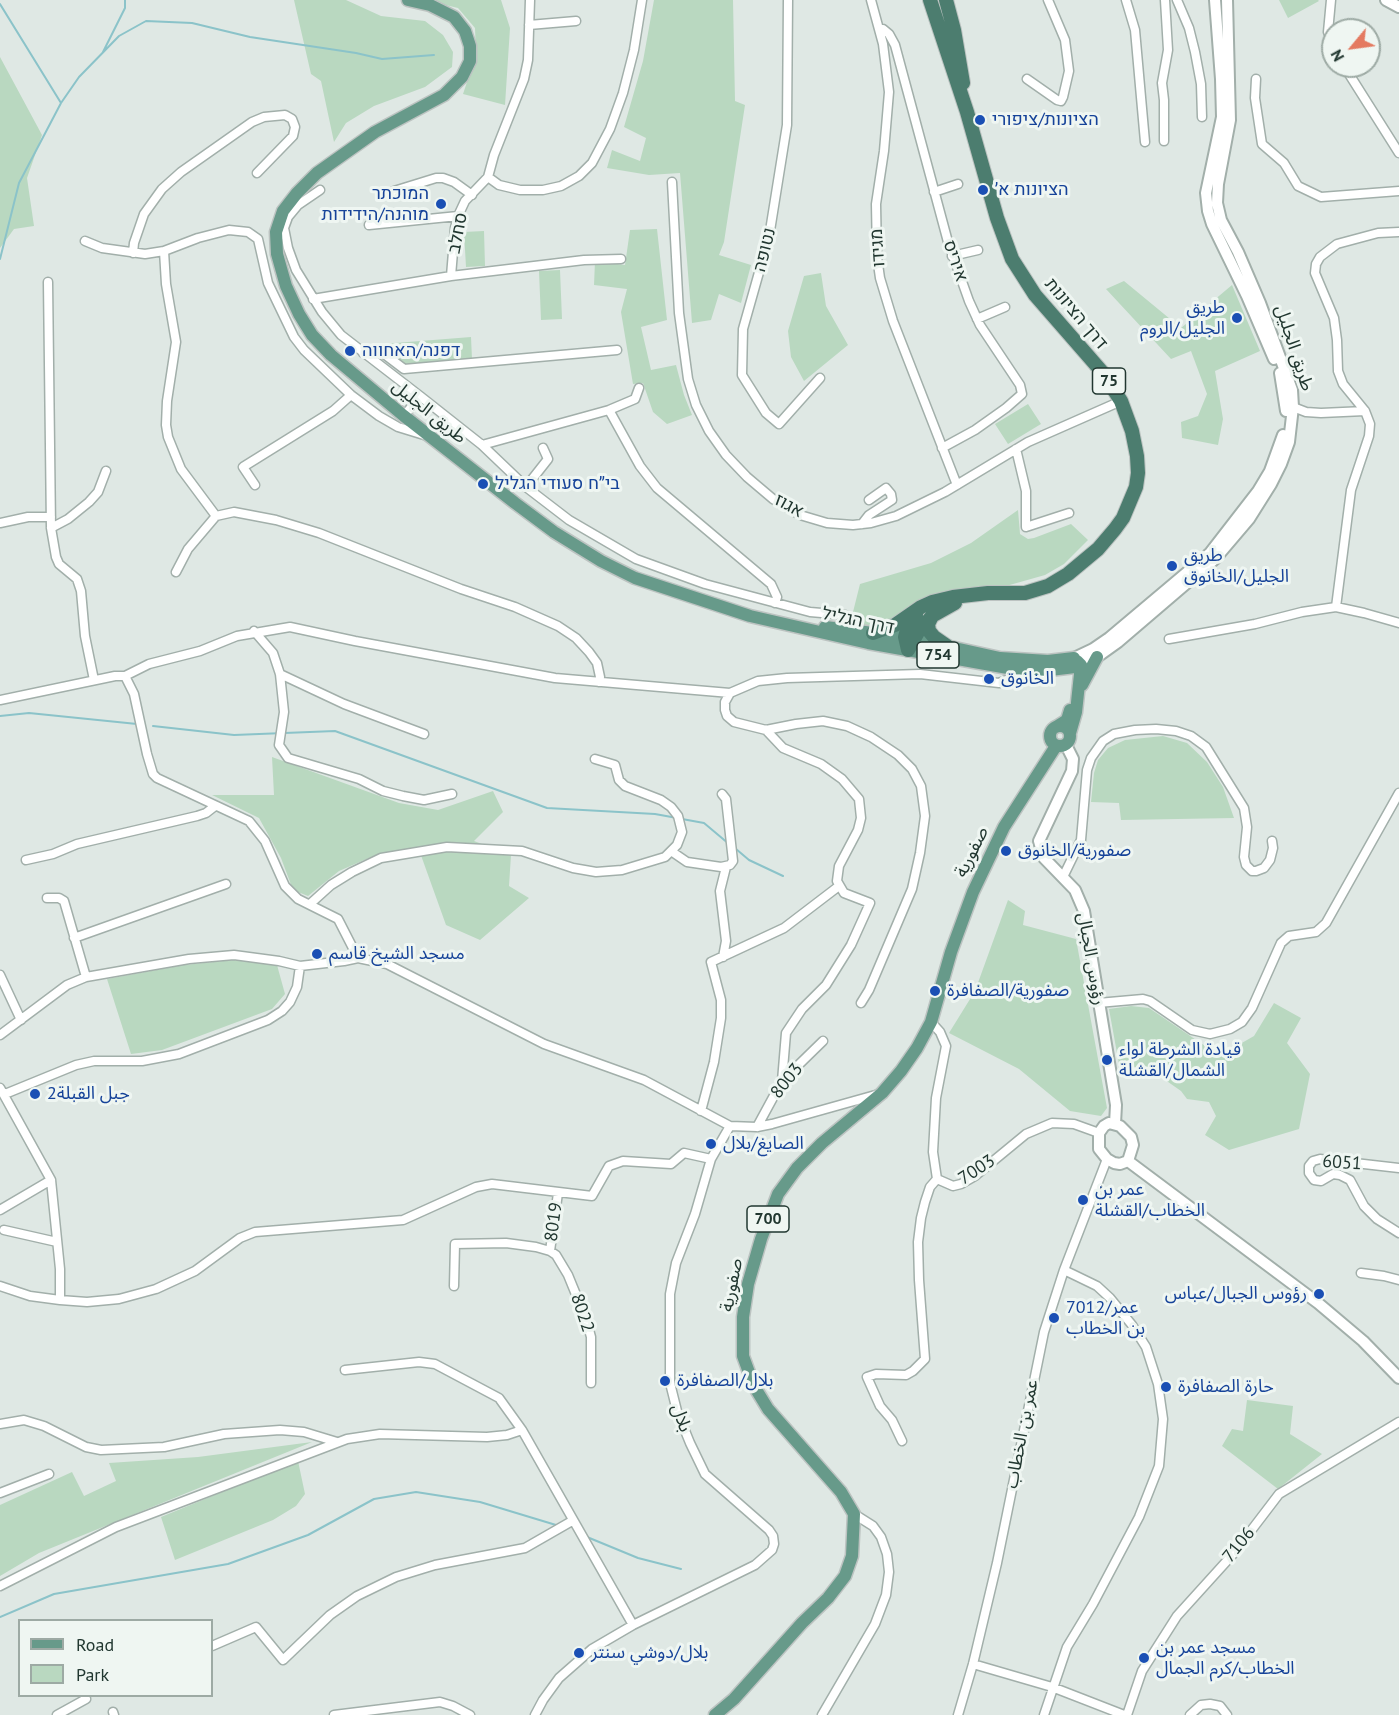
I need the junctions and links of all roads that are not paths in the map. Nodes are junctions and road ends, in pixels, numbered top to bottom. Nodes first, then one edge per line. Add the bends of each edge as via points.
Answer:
1 (408, 0) edge
2 (530, 0) edge
3 (642, 0) edge
4 (788, 0) edge
5 (870, 0) edge
6 (930, 0) edge
7 (946, 0) edge
8 (1048, 0) edge
9 (1126, 0) edge
10 (1165, 0) edge
11 (1177, 0) edge
12 (1215, 0) edge
13 (1227, 0) edge
14 (1331, 0) edge
15 (1386, 0) edge
16 (1399, 7) edge
17 (1329, 18) edge
18 (576, 21) dead end
19 (529, 25) junction
20 (879, 29) junction
21 (1352, 78) edge
22 (1256, 79) dead end
23 (1027, 80) dead end
24 (968, 112) junction
25 (1202, 117) dead end
26 (1164, 141) dead end
27 (1145, 142) dead end
28 (1399, 153) edge
29 (257, 173) dead end
30 (488, 177) junction
31 (672, 182) dead end
32 (958, 184) dead end
33 (320, 190) dead end
34 (394, 191) dead end
35 (1399, 191) edge
36 (934, 192) junction
37 (472, 195) junction
38 (458, 216) junction
39 (369, 225) dead end
40 (1399, 232) edge
41 (85, 241) dead end
42 (978, 250) dead end
43 (165, 251) junction
44 (133, 253) junction
45 (952, 256) junction
46 (621, 260) dead end
47 (451, 276) junction
48 (48, 282) dead end
49 (313, 299) junction
50 (1005, 307) dead end
51 (977, 319) junction
52 (617, 350) dead end
53 (363, 352) junction
54 (819, 378) dead end
55 (639, 388) dead end
56 (351, 395) junction
57 (420, 396) junction
58 (1121, 401) junction
59 (1293, 407) junction
60 (609, 410) junction
61 (1365, 411) junction
62 (404, 416) junction
63 (431, 437) junction
64 (482, 445) junction
65 (543, 448) dead end
66 (942, 448) junction
67 (1016, 449) junction
68 (106, 471) dead end
69 (255, 485) dead end
70 (957, 485) junction
71 (526, 487) junction
72 (869, 500) dead end
73 (1069, 513) dead end
74 (216, 516) junction
75 (51, 517) junction
76 (0, 523) edge
77 (862, 524) junction
78 (51, 528) junction
79 (176, 572) dead end
80 (988, 593) junction
81 (932, 602) junction
82 (776, 603) junction
83 (1336, 608) junction
84 (844, 615) dead end
85 (932, 616) junction
86 (1399, 623) edge
87 (797, 625) junction
88 (254, 632) junction
89 (873, 633) junction
90 (1169, 639) dead end
91 (909, 642) junction
92 (947, 646) junction
93 (1097, 657) junction
94 (1077, 663) junction
95 (1054, 670) junction
96 (280, 674) junction
97 (125, 676) junction
98 (94, 680) junction
99 (599, 681) junction
100 (730, 693) junction
101 (1076, 696) junction
102 (0, 700) edge
103 (1056, 727) junction
104 (766, 730) junction
105 (424, 734) dead end
106 (1064, 741) junction
107 (595, 759) dead end
108 (1399, 793) edge
109 (452, 794) dead end
110 (722, 794) dead end
111 (215, 806) junction
112 (1272, 841) dead end
113 (671, 851) junction
114 (26, 860) dead end
115 (726, 867) junction
116 (1063, 877) junction
117 (226, 884) dead end
118 (839, 886) junction
119 (47, 898) dead end
120 (310, 904) junction
121 (74, 938) junction
122 (723, 957) junction
123 (358, 958) junction
124 (300, 966) junction
125 (0, 975) edge
126 (86, 977) junction
127 (861, 1003) dead end
128 (1098, 1003) junction
129 (21, 1020) junction
130 (931, 1022) junction
131 (0, 1035) edge
132 (823, 1041) dead end
133 (782, 1081) junction
134 (2, 1091) edge
135 (882, 1093) junction
136 (701, 1112) junction
137 (1115, 1124) junction
138 (730, 1126) junction
139 (757, 1127) junction
140 (1099, 1133) junction
141 (711, 1159) junction
142 (1107, 1159) junction
143 (1128, 1161) junction
144 (1399, 1168) edge
145 (51, 1179) junction
146 (937, 1179) junction
147 (558, 1193) junction
148 (0, 1210) edge
149 (4, 1230) dead end
150 (1399, 1233) edge
151 (57, 1242) junction
152 (550, 1251) junction
153 (1064, 1270) junction
154 (1361, 1274) dead end
155 (1399, 1280) edge
156 (0, 1286) edge
157 (454, 1286) dead end
158 (60, 1300) junction
159 (345, 1370) dead end
160 (1399, 1378) edge
161 (591, 1383) dead end
162 (1399, 1422) edge
163 (0, 1424) edge
164 (522, 1430) junction
165 (902, 1441) dead end
166 (337, 1442) junction
167 (49, 1474) dead end
168 (0, 1493) edge
169 (854, 1514) junction
170 (572, 1521) junction
171 (0, 1586) edge
172 (633, 1625) junction
173 (213, 1646) edge
174 (973, 1664) junction
175 (1052, 1687) junction
176 (86, 1699) dead end
177 (735, 1699) junction
178 (57, 1715) edge
179 (334, 1715) edge
180 (470, 1715) edge
181 (535, 1715) edge
182 (715, 1715) edge
183 (726, 1715) edge
184 (822, 1715) edge
185 (958, 1715) edge
186 (1044, 1715) edge
187 (1125, 1715) edge
188 (1190, 1715) edge
189 (1227, 1715) edge

1 - 62 main road, طريق الجليل / 754 via 454,17 465,32 470,61 462,77 444,95 375,132 316,173 283,211 275,243 286,286 312,335
2 - 19 street, סחלב
3 - 30 street via 623,93 592,163 561,186 543,190 520,190 499,185
4 - 54 street, נטופה via 787,125 769,237 743,329 742,375 766,413 779,424
5 - 20 street, מגידו
6 - 24 highway, דרך הציונות / 75
7 - 24 highway, דרך הציונות / 75
8 - 23 street via 1065,40 1069,71 1061,101
9 - 27 street via 1135,30
10 - 26 street via 1168,50 1162,83
11 - 25 street via 1195,52
12 - 94 street, طريق الجليل via 1222,117 1206,193 1208,211 1279,370 1287,407 1282,441 1258,491 1210,553
13 - 59 street, طريق الجليل via 1230,120 1217,204 1285,368
14 - 17 street
15 - 16 street
18 - 19 street
19 - 30 street, סחלב via 524,79
20 - 36 street, איריס via 889,34 895,45
20 - 66 street, מגידו via 889,92 876,204 880,278
21 - 28 street
22 - 35 street via 1262,144 1284,163 1298,186 1321,197
24 - 58 highway, דרך הציונות / 75 via 1012,259 1035,294 1103,373
29 - 44 street via 293,136 292,119 285,115 252,122 162,189 144,214
30 - 37 street, סחלב
31 - 77 street, אגוז via 682,344 696,405 709,431 726,455 773,500 800,515 827,523
32 - 36 street
33 - 49 street via 298,205 285,228 296,270
34 - 37 street via 443,178
36 - 45 street, איריס
37 - 38 street, סחלב
38 - 39 street
38 - 47 street, סחלב
40 - 61 street via 1378,233 1337,244 1316,264 1315,273 1334,318 1338,371 1343,384
41 - 44 street
42 - 45 street
43 - 44 street
43 - 56 street via 229,230 255,235 268,283 294,337
43 - 74 street via 176,342 166,401 168,438 181,469
45 - 51 street, איריס
46 - 47 street, סחלב via 584,260
47 - 49 street
48 - 75 street
49 - 53 street via 341,335
50 - 51 street
51 - 66 street, איריס via 1022,394 983,424
52 - 53 street via 404,369 379,350
53 - 57 street
55 - 60 street via 635,399
56 - 63 street via 398,427
56 - 69 street via 333,411 243,467
57 - 62 street
57 - 64 street
58 - 67 street, אגוז
58 - 80 highway, דרך הציונות / 75 via 1132,431 1138,473 1123,518 1091,555 1048,586 1025,593
59 - 61 street via 1321,413
59 - 93 street, طريق الجليل via 1281,464 1249,519 1215,559
60 - 64 street
60 - 82 street via 657,488 771,584
61 - 83 street via 1369,436 1352,490
62 - 63 main road, طريق الجليل / 754
63 - 87 main road, طريق الجليل / 754 via 554,532 601,561 678,593 750,616
64 - 71 street
65 - 71 street via 548,459
66 - 70 street, מגידו
67 - 70 street, אגוז
67 - 73 street via 1026,491 1026,526
68 - 78 street via 98,492 89,502
70 - 77 street, אגוז via 896,516
71 - 82 street via 569,520 636,559 705,585
72 - 77 street via 886,488 892,500
74 - 79 street via 188,549
74 - 99 street via 234,512 276,520 514,606 576,638 597,663
75 - 76 street
75 - 78 street
78 - 98 street via 56,557 76,579 81,591
80 - 81 highway, דרך הציונות / 75
80 - 85 highway, דרך הציונות / 75 via 952,603
81 - 89 highway via 895,626
81 - 91 highway via 911,621
82 - 84 street
83 - 86 street
83 - 90 street
85 - 91 highway, דרך הציונות / 75
85 - 92 highway via 929,631
87 - 89 main road, דרך הגליל / 754
87 - 91 main road, דרך הגליל / 754 via 839,637
88 - 96 street via 273,653
88 - 97 street via 149,664
88 - 99 street via 301,628 555,678
89 - 91 main road, דרך הגליל / 754
91 - 92 main road, דרך הגליל / 754
91 - 95 main road, דרך הגליל / 754 via 1008,668
92 - 94 main road, דרך הגליל / 754 via 1000,658
93 - 94 street, طريق الجليل
93 - 101 main road
94 - 95 main road, דרך הגליל / 754
94 - 101 main road, صفورية / 700
95 - 100 street via 999,683 920,674 788,678 758,681
95 - 101 main road via 1071,680
96 - 105 street via 344,704
96 - 109 street via 284,712 279,745 288,758 403,796 424,800
97 - 98 street
97 - 111 street via 134,694 153,774
98 - 102 street
99 - 100 street
100 - 104 street via 727,717
101 - 103 main road, صفورية / 700 via 1067,720
101 - 106 main road, صفورية / 700
103 - 106 main road via 1063,726
103 - 106 main road via 1050,738
104 - 118 street via 783,748 821,764 842,779 859,799 861,818 838,866
104 - 127 street via 823,721 847,726 898,755 921,786 925,816 912,889
106 - 116 street, رؤوس الجبال via 1073,759 1072,771 1039,841 1044,858
106 - 130 main road, صفورية / 700 via 1004,827 973,892
107 - 113 street via 615,765 625,786 671,807 682,832
108 - 128 street via 1326,923 1316,932 1289,936 1281,943 1242,1022 1210,1034 1192,1030 1143,999
110 - 115 street via 726,799 733,861
111 - 114 street via 197,816 76,844
111 - 120 street via 249,821 258,830 285,886
112 - 116 street via 1270,860 1264,868 1252,870 1244,857 1244,808 1206,747 1176,730 1135,730 1114,734 1103,741 1091,758 1081,840
113 - 115 street via 687,862
113 - 120 street via 647,864 596,872 522,851 447,847 381,858 331,885
115 - 122 street via 720,891 726,941
116 - 128 street, رؤوس الجبال via 1075,890 1084,911
117 - 121 street
118 - 122 street via 784,928
118 - 133 street via 870,903 851,945 826,985 802,1009 786,1033
119 - 121 street via 64,901
120 - 123 street via 338,919
121 - 126 street
122 - 136 street via 711,962 721,1000 721,1018
123 - 124 street
123 - 136 street via 387,964 544,1044 644,1080
124 - 126 street via 234,955 189,958
124 - 134 street via 290,1002 268,1020 178,1054 142,1061 85,1063
125 - 129 street
126 - 129 street via 68,985
128 - 137 street, رؤوس الجبال via 1116,1105
129 - 131 street
130 - 135 main road, صفورية / 700 via 901,1071
130 - 146 street, 7003 via 946,1046 936,1098 933,1152
132 - 133 street, 8003
133 - 139 street, 8003
134 - 145 street
135 - 139 street
135 - 169 main road, صفورية / 700 via 822,1143 778,1194 748,1284 743,1317 743,1356 754,1386 768,1409 841,1492
136 - 138 street
137 - 140 street via 1104,1126
137 - 143 street via 1131,1137
138 - 139 street
138 - 141 street, بلال
140 - 142 street via 1099,1149
140 - 146 street, 7003 via 1074,1124 1052,1123 1026,1134 961,1184 953,1186
141 - 147 street via 684,1153 671,1164 623,1161 609,1166 592,1196
141 - 172 street, بلال via 696,1214 676,1263 670,1294 670,1383 677,1411 705,1474 769,1530 774,1544 755,1565
142 - 143 street via 1120,1164
142 - 153 street, عمر بن الخطاب
143 - 160 street via 1318,1303
144 - 150 street, 6051 via 1320,1159 1309,1166 1314,1180 1321,1181 1333,1174 1350,1180 1364,1206
145 - 148 street
145 - 151 street
146 - 165 street via 925,1202 918,1242 925,1359 906,1375 867,1377
147 - 152 street, 8019
147 - 158 street via 492,1184 476,1187 403,1220 255,1232 240,1238 195,1271 156,1289 119,1299
149 - 151 street
151 - 158 street
152 - 157 street via 506,1243 455,1244
152 - 161 street, 8022 via 568,1275 586,1319 591,1337
153 - 174 street, عمر بن الخطاب via 1037,1359 1019,1461
153 - 175 street via 1097,1286 1132,1325 1146,1347 1158,1384 1163,1419 1159,1466 1139,1517 1067,1647
154 - 155 street
156 - 158 street
159 - 164 street via 419,1362 435,1364 499,1398
162 - 187 street, 7106 via 1279,1494 1178,1616 1142,1671
163 - 166 street via 24,1420 101,1450 164,1447 225,1434 280,1430
164 - 166 street via 487,1437 380,1434
164 - 170 street
166 - 171 street via 116,1527
167 - 168 street
169 - 177 main road via 852,1556 845,1576
169 - 184 street via 866,1519 881,1537 889,1572 886,1595 875,1624
170 - 172 street
170 - 173 street via 525,1548 435,1565 396,1577 330,1615 283,1660 256,1627
172 - 181 street, بلال via 592,1649 559,1678
174 - 175 street
174 - 185 street, عمر بن الخطاب
175 - 186 street
175 - 187 street
176 - 178 street
177 - 182 main road
177 - 183 main road
179 - 180 street via 440,1702
188 - 189 street via 1201,1705 1210,1704 1220,1706

